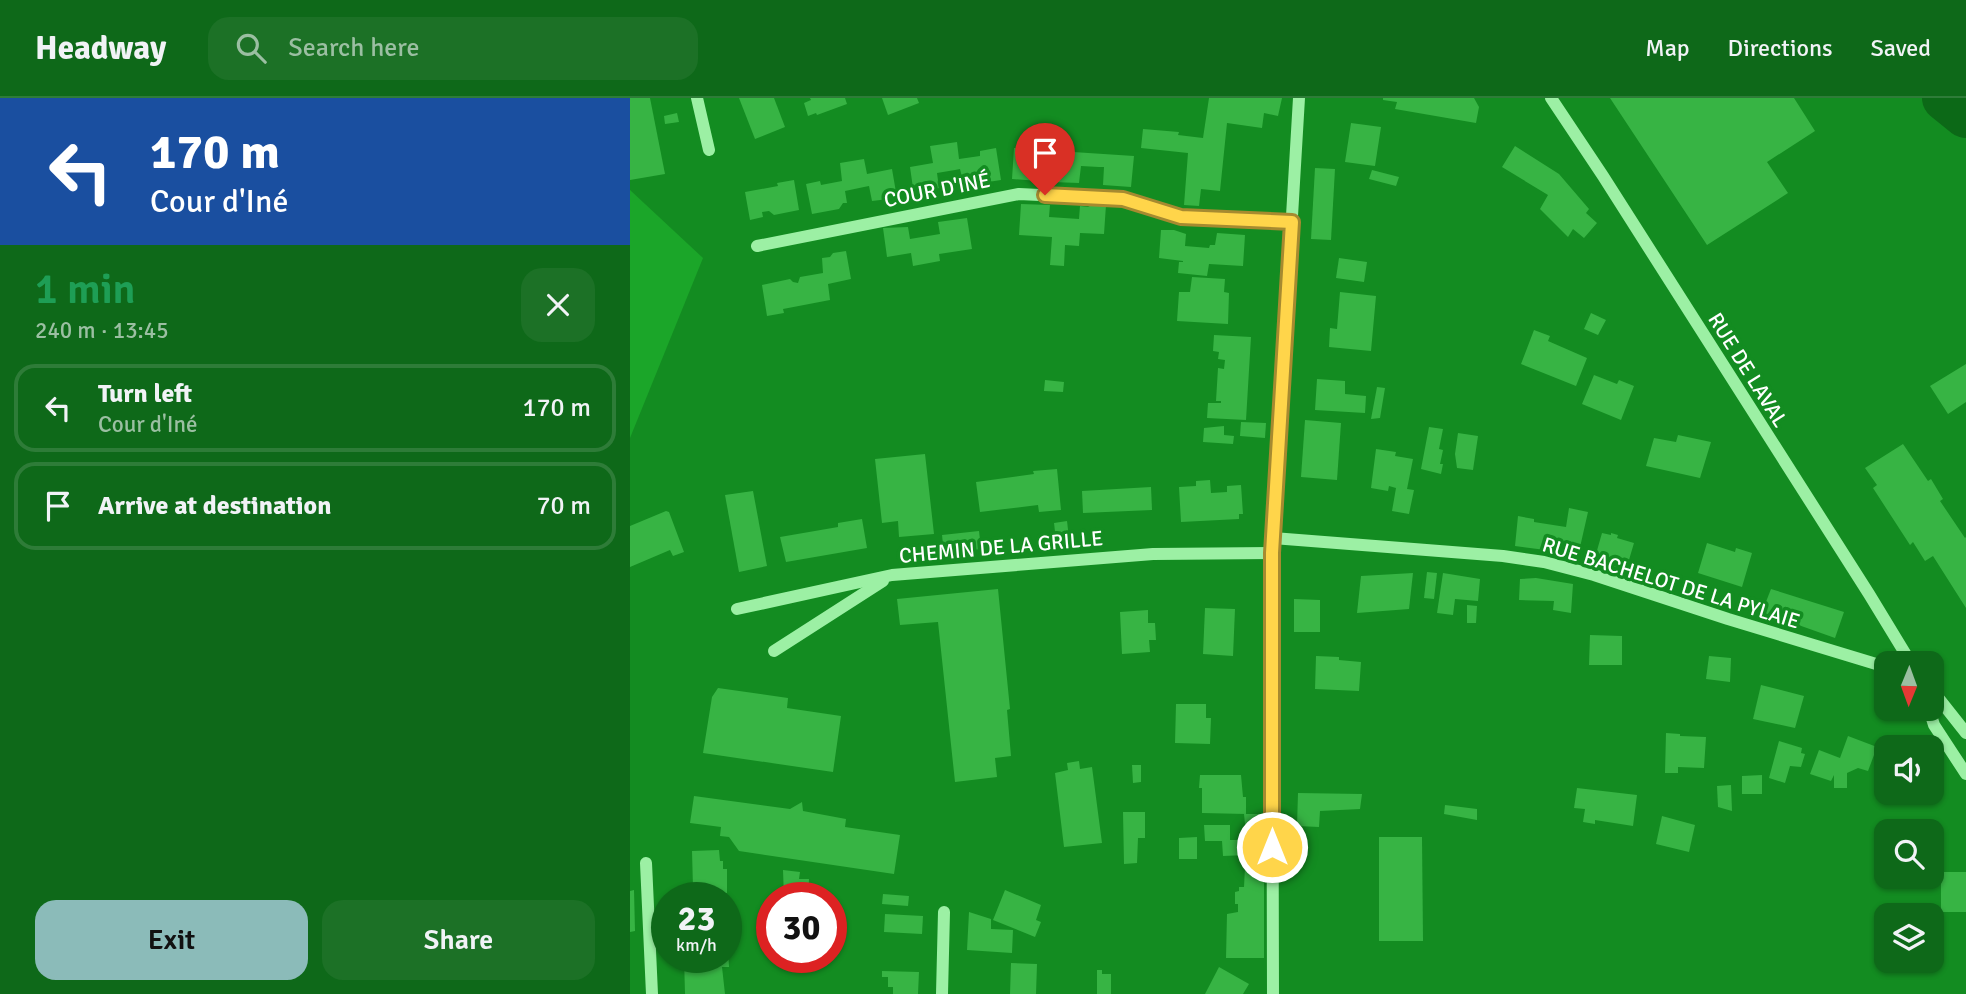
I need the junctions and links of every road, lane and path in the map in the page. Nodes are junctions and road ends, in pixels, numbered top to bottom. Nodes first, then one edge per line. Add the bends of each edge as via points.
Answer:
1 (697, 98) edge
2 (1299, 98) edge
3 (1551, 98) edge
4 (709, 150) dead end
5 (1292, 222) junction
6 (757, 246) dead end
7 (1273, 538) junction
8 (1272, 553) junction
9 (892, 575) junction
10 (737, 609) dead end
11 (774, 651) dead end
12 (1904, 651) edge
13 (1874, 663) edge
14 (1944, 705) edge
15 (1933, 721) edge
16 (1966, 733) edge
17 (1966, 774) edge
18 (646, 863) dead end
19 (944, 912) dead end
20 (652, 994) edge
21 (942, 994) edge
22 (1273, 994) edge

1 - 4 street
2 - 5 street
3 - 12 street, RUE DE LAVAL
5 - 6 street, COUR D'INÉ via 1181,217 1123,199 1019,194
5 - 7 street
7 - 8 street
7 - 13 street, RUE BACHELOT DE LA PYLAIE via 1544,562
8 - 9 street, CHEMIN DE LA GRILLE via 1153,554
8 - 22 street
9 - 10 street, CHEMIN DE LA GRILLE
9 - 11 street
14 - 16 street
15 - 17 street
18 - 20 street
19 - 21 street

